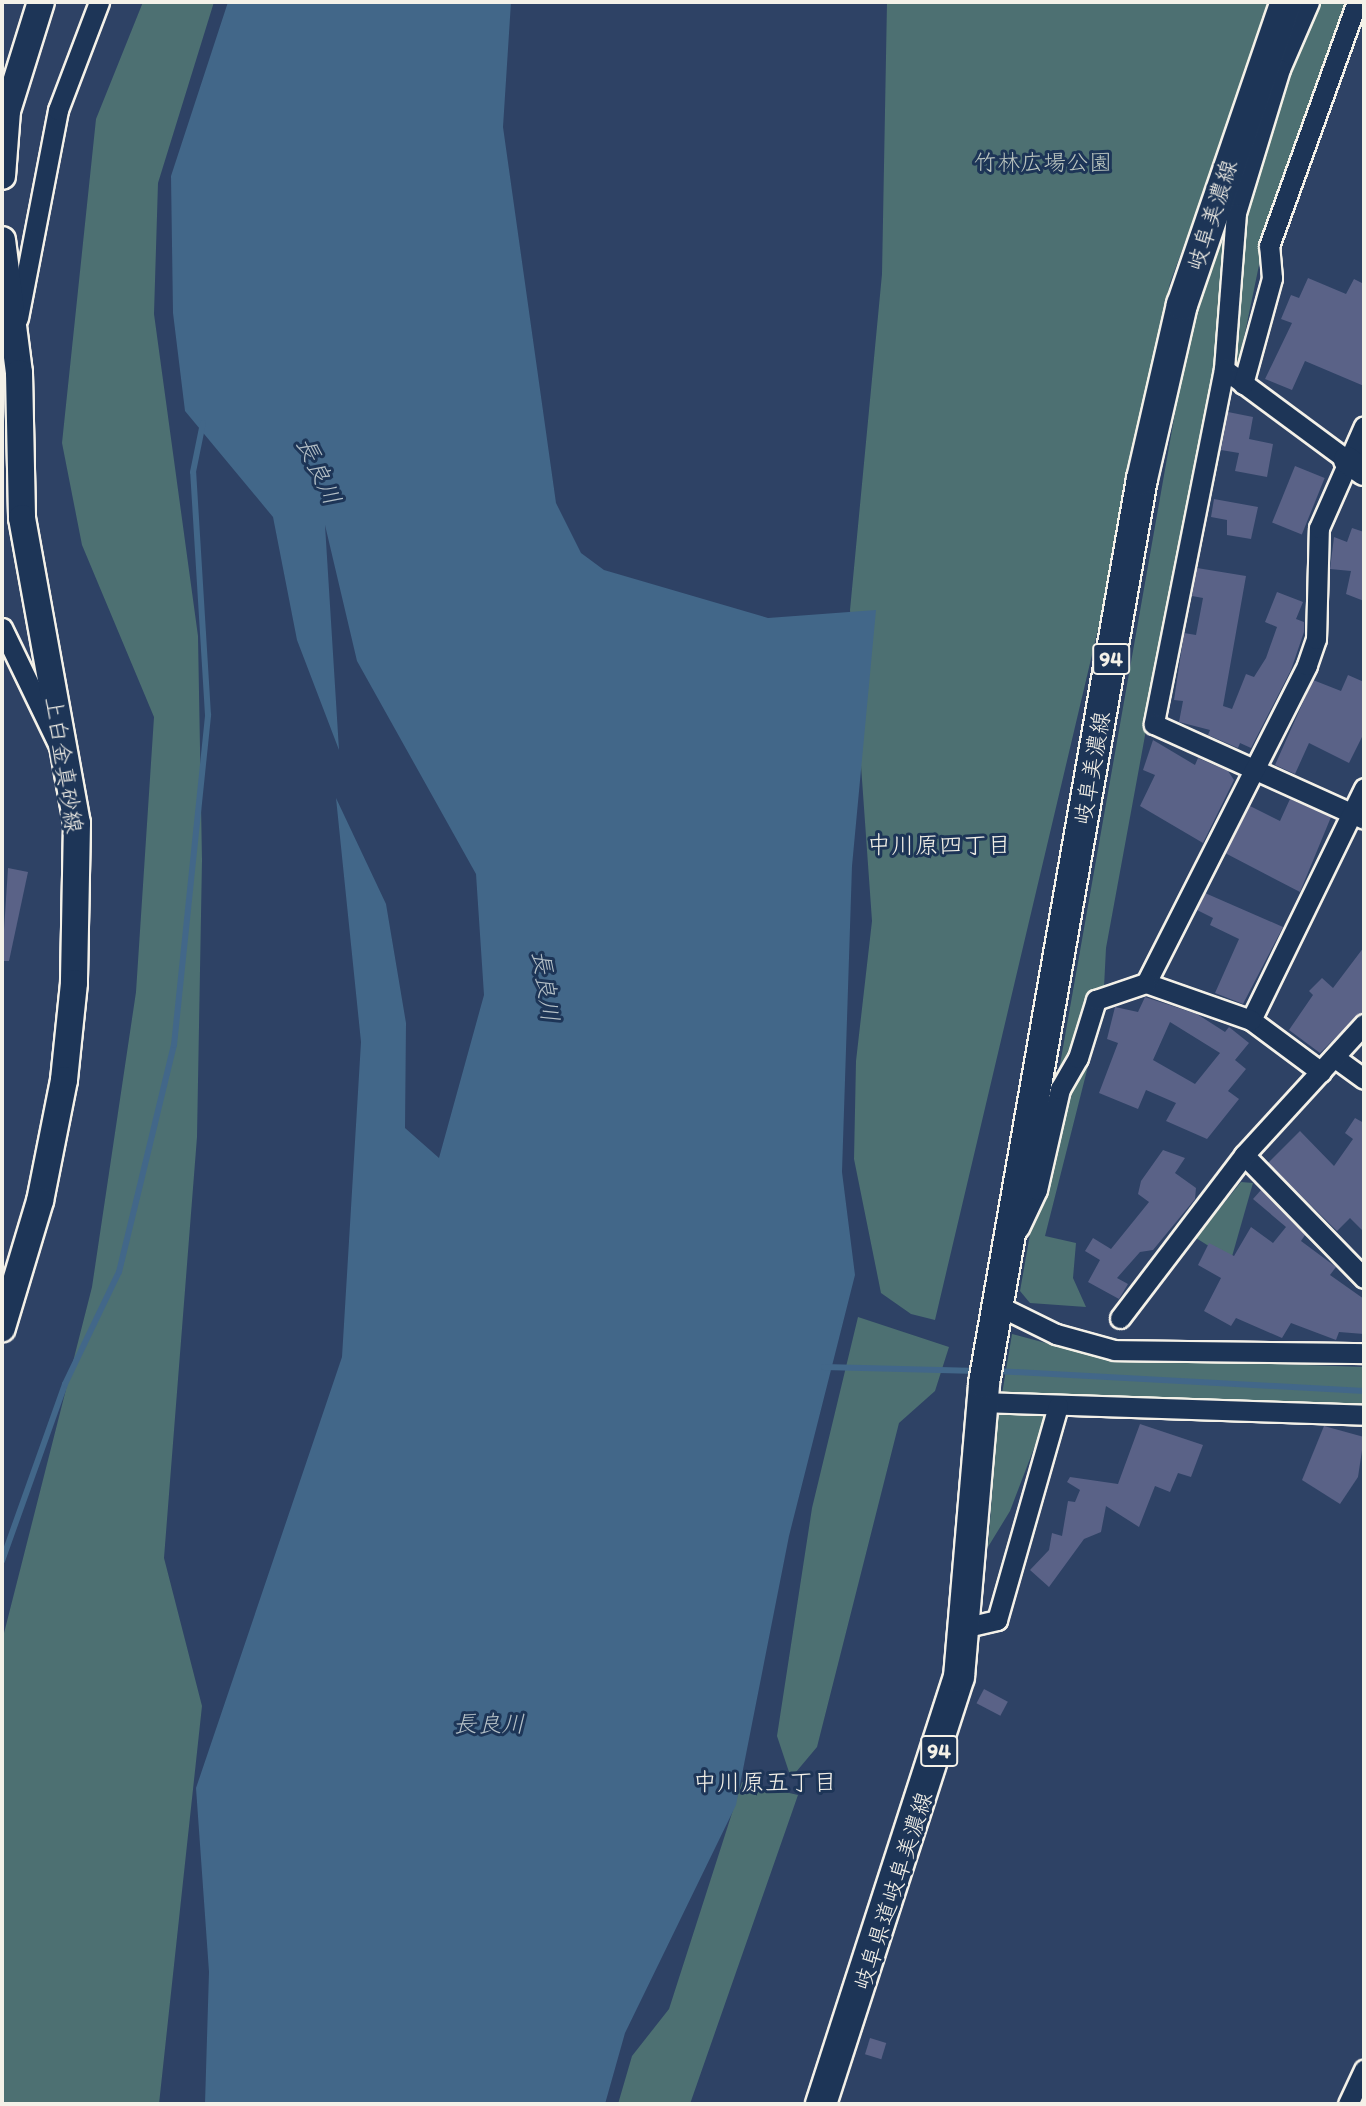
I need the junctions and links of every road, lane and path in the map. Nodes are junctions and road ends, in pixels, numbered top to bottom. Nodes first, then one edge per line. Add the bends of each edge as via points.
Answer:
1 (41, 2) edge
2 (99, 2) edge
3 (1286, 2) edge
4 (1309, 2) edge
5 (1357, 2) edge
6 (2, 176) edge
7 (2, 240) edge
8 (14, 341) junction
9 (1224, 369) junction
10 (1242, 384) junction
11 (1364, 426) edge
12 (1356, 466) edge
13 (2, 628) edge
14 (68, 761) junction
15 (1251, 768) junction
16 (1364, 788) edge
17 (1358, 816) edge
18 (1146, 983) junction
19 (1251, 1020) junction
20 (1364, 1024) edge
21 (1328, 1064) junction
22 (1364, 1079) edge
23 (1244, 1155) junction
24 (1009, 1247) junction
25 (1364, 1278) edge
26 (1120, 1318) dead end
27 (997, 1319) junction
28 (2, 1328) edge
29 (1364, 1353) edge
30 (983, 1393) junction
31 (1058, 1406) junction
32 (1364, 1415) edge
33 (967, 1627) junction
34 (1364, 2070) edge
35 (821, 2104) edge
36 (1348, 2104) edge

1 - 6 main road via 7,111
2 - 8 street via 58,110
3 - 24 main road, 岐阜美濃線 / 94 via 1182,305 1142,479
4 - 9 street via 1280,69 1236,213
5 - 10 street via 1269,246 1272,278
7 - 8 main road, 上白金真砂線
8 - 14 main road, 上白金真砂線 via 22,518
9 - 10 street
9 - 15 street via 1154,724
10 - 12 street
11 - 12 street
12 - 15 street via 1319,528 1316,639
13 - 14 street via 47,733
14 - 28 main road, 上白金真砂線 via 77,823 74,983 64,1080 40,1202
15 - 17 street
15 - 18 street
16 - 17 street
17 - 19 street
18 - 19 street
18 - 24 street via 1096,1000 1078,1058 1059,1089 1037,1190
19 - 21 street
20 - 21 street
21 - 22 street
21 - 23 street
23 - 25 street
23 - 26 street
24 - 27 main road, 岐阜美濃線 / 94
27 - 29 street via 1114,1350
27 - 30 main road, 岐阜美濃線 / 94
30 - 31 street
30 - 33 main road, 岐阜県道岐阜美濃線 / 94
31 - 32 street
31 - 33 street via 997,1620
33 - 35 main road, 岐阜県道岐阜美濃線 / 94 via 944,1736
34 - 36 street

